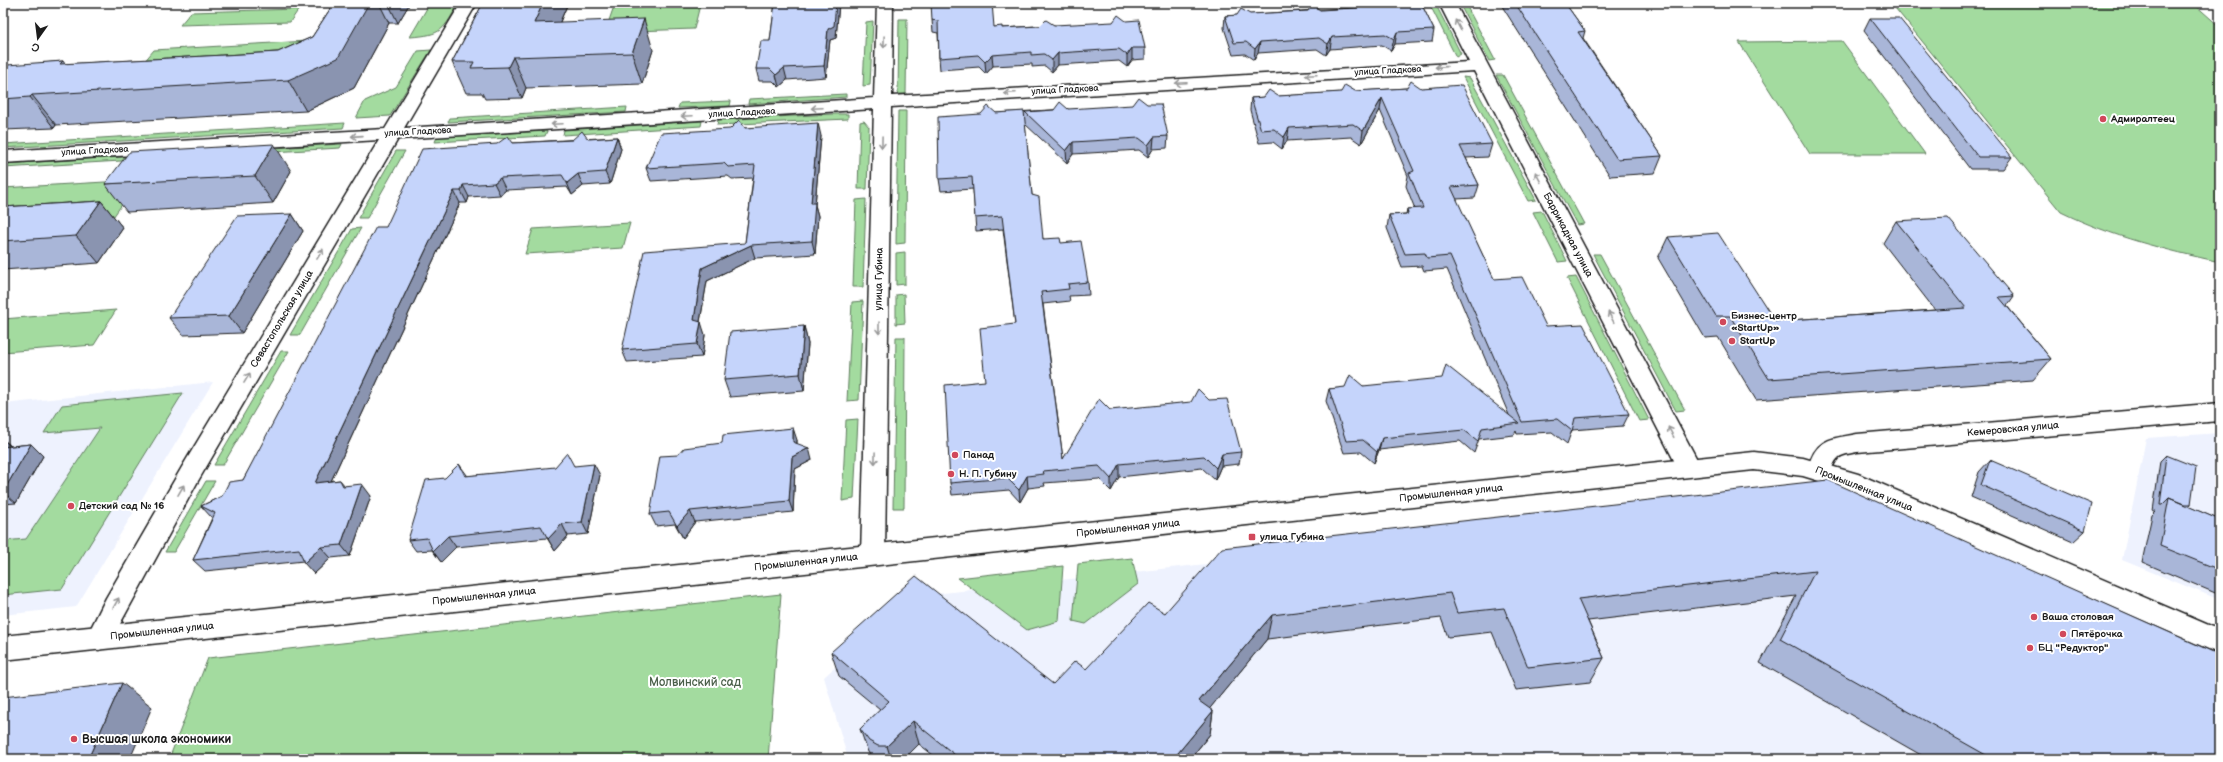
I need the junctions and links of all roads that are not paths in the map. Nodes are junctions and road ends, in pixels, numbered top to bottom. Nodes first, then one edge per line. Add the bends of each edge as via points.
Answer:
1 (469, 3) edge
2 (885, 3) edge
3 (1447, 3) edge
4 (1480, 66) junction
5 (882, 103) junction
6 (392, 134) junction
7 (3, 157) edge
8 (2220, 412) edge
9 (1689, 467) junction
10 (1820, 469) junction
11 (873, 555) junction
12 (99, 638) junction
13 (2220, 642) edge
14 (3, 648) edge

1 - 6 street, Севастопольская улица
2 -> 5 street, улица Губина
4 -> 3 street, Баррикадная улица
4 -> 5 street, улица Гладкова via 911,99
9 -> 4 street, Баррикадная улица
5 -> 6 street, улица Гладкова
5 -> 11 street, улица Губина
6 -> 7 street, улица Гладкова
12 -> 6 street, Севастопольская улица via 114,606 190,474
8 - 10 street, Кемеровская улица via 1836,447 1823,456
9 - 10 street, Промышленная улица via 1754,461 1786,462
9 - 11 street, Промышленная улица
10 - 13 street, Промышленная улица
11 - 12 street, Промышленная улица
12 - 14 street, Промышленная улица

